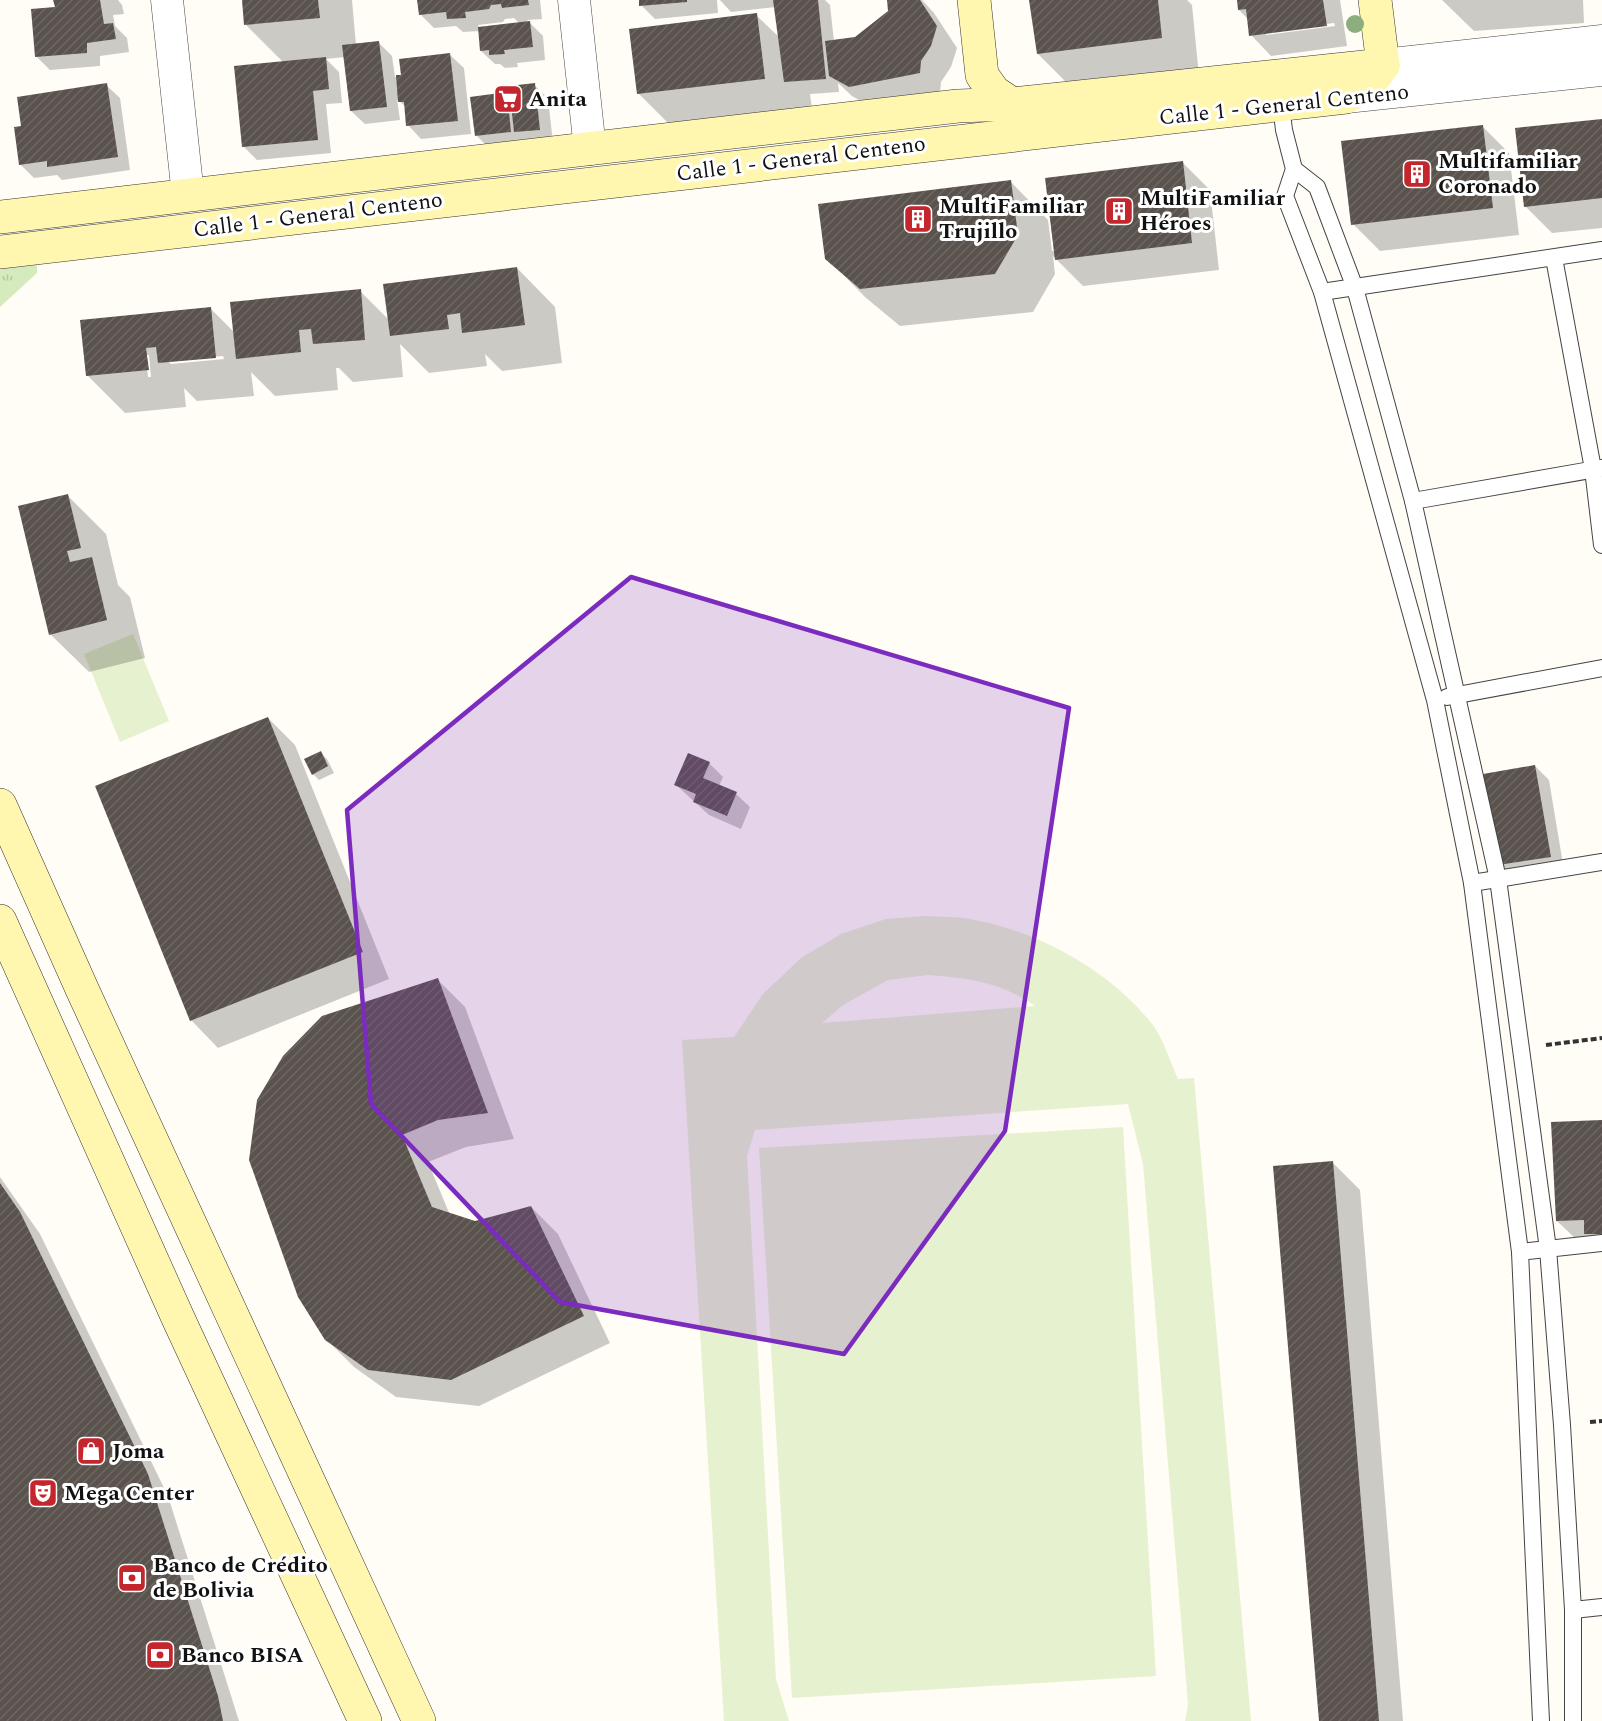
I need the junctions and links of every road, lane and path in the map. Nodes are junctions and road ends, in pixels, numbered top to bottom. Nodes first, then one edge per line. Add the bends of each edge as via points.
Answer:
1 (166, 0) edge
2 (574, 0) edge
3 (974, 0) edge
4 (1375, 0) edge
5 (1596, 56) edge
6 (1383, 65) junction
7 (982, 75) junction
8 (1346, 97) junction
9 (1012, 104) junction
10 (1281, 105) junction
11 (958, 106) junction
12 (780, 128) junction
13 (1040, 132) junction
14 (590, 149) junction
15 (784, 162) junction
16 (1294, 169) junction
17 (405, 170) junction
18 (595, 183) junction
19 (188, 195) junction
20 (409, 205) junction
21 (0, 217) edge
22 (192, 230) junction
23 (1602, 250) edge
24 (0, 252) edge
25 (1554, 258) junction
26 (1355, 288) junction
27 (1322, 292) junction
28 (1598, 469) edge
29 (1413, 501) junction
30 (1602, 545) edge
31 (1602, 668) edge
32 (1457, 695) junction
33 (1435, 700) junction
34 (0, 804) edge
35 (1602, 862) edge
36 (1498, 879) junction
37 (1472, 883) junction
38 (0, 921) edge
39 (1602, 1038) edge
40 (1521, 1048) junction
41 (1602, 1243) edge
42 (1548, 1249) junction
43 (1520, 1252) junction
44 (1602, 1607) edge
45 (1573, 1610) junction
46 (365, 1721) edge
47 (419, 1721) edge
48 (1541, 1721) edge
49 (1573, 1721) edge

1 - 19 street
2 - 14 street
3 - 7 main road
4 - 6 main road
5 - 6 street, Calle 1 - General Centeno
5 - 8 street, Calle 1 - General Centeno
6 - 8 main road via 1371,82
6 - 9 main road, Calle 1 - General Centeno
7 - 9 main road via 994,92
7 - 11 main road via 974,93
8 - 10 main road, Calle 1 - General Centeno
9 - 11 main road, Calle 1 - General Centeno
9 - 13 main road via 1023,122
10 - 13 main road, Calle 1 - General Centeno
10 - 16 lane
11 - 12 main road, Calle 1 - General Centeno
12 - 14 main road, Calle 1 - General Centeno
12 - 15 main road
13 - 15 main road, Calle 1 - General Centeno
14 - 17 main road, Calle 1 - General Centeno
14 - 18 main road
15 - 18 main road, Calle 1 - General Centeno
16 - 26 lane via 1317,187
16 - 27 lane via 1285,196
17 - 19 main road, Calle 1 - General Centeno
17 - 20 main road
18 - 20 main road, Calle 1 - General Centeno
19 - 21 main road, Calle 1 - General Centeno
19 - 22 main road
20 - 22 main road, Calle 1 - General Centeno
22 - 24 main road, Calle 1 - General Centeno
23 - 25 lane
25 - 26 lane
25 - 28 lane
26 - 27 lane
26 - 29 lane
27 - 33 lane
28 - 29 lane
28 - 30 lane
29 - 32 lane
31 - 32 lane
32 - 33 lane
32 - 36 lane
33 - 37 lane
34 - 47 main road
35 - 36 lane
36 - 37 lane
36 - 40 lane
37 - 43 lane
38 - 46 main road
39 - 40 path
40 - 42 lane
41 - 42 lane
42 - 43 lane
42 - 45 lane
43 - 48 lane
44 - 45 lane
45 - 49 lane

